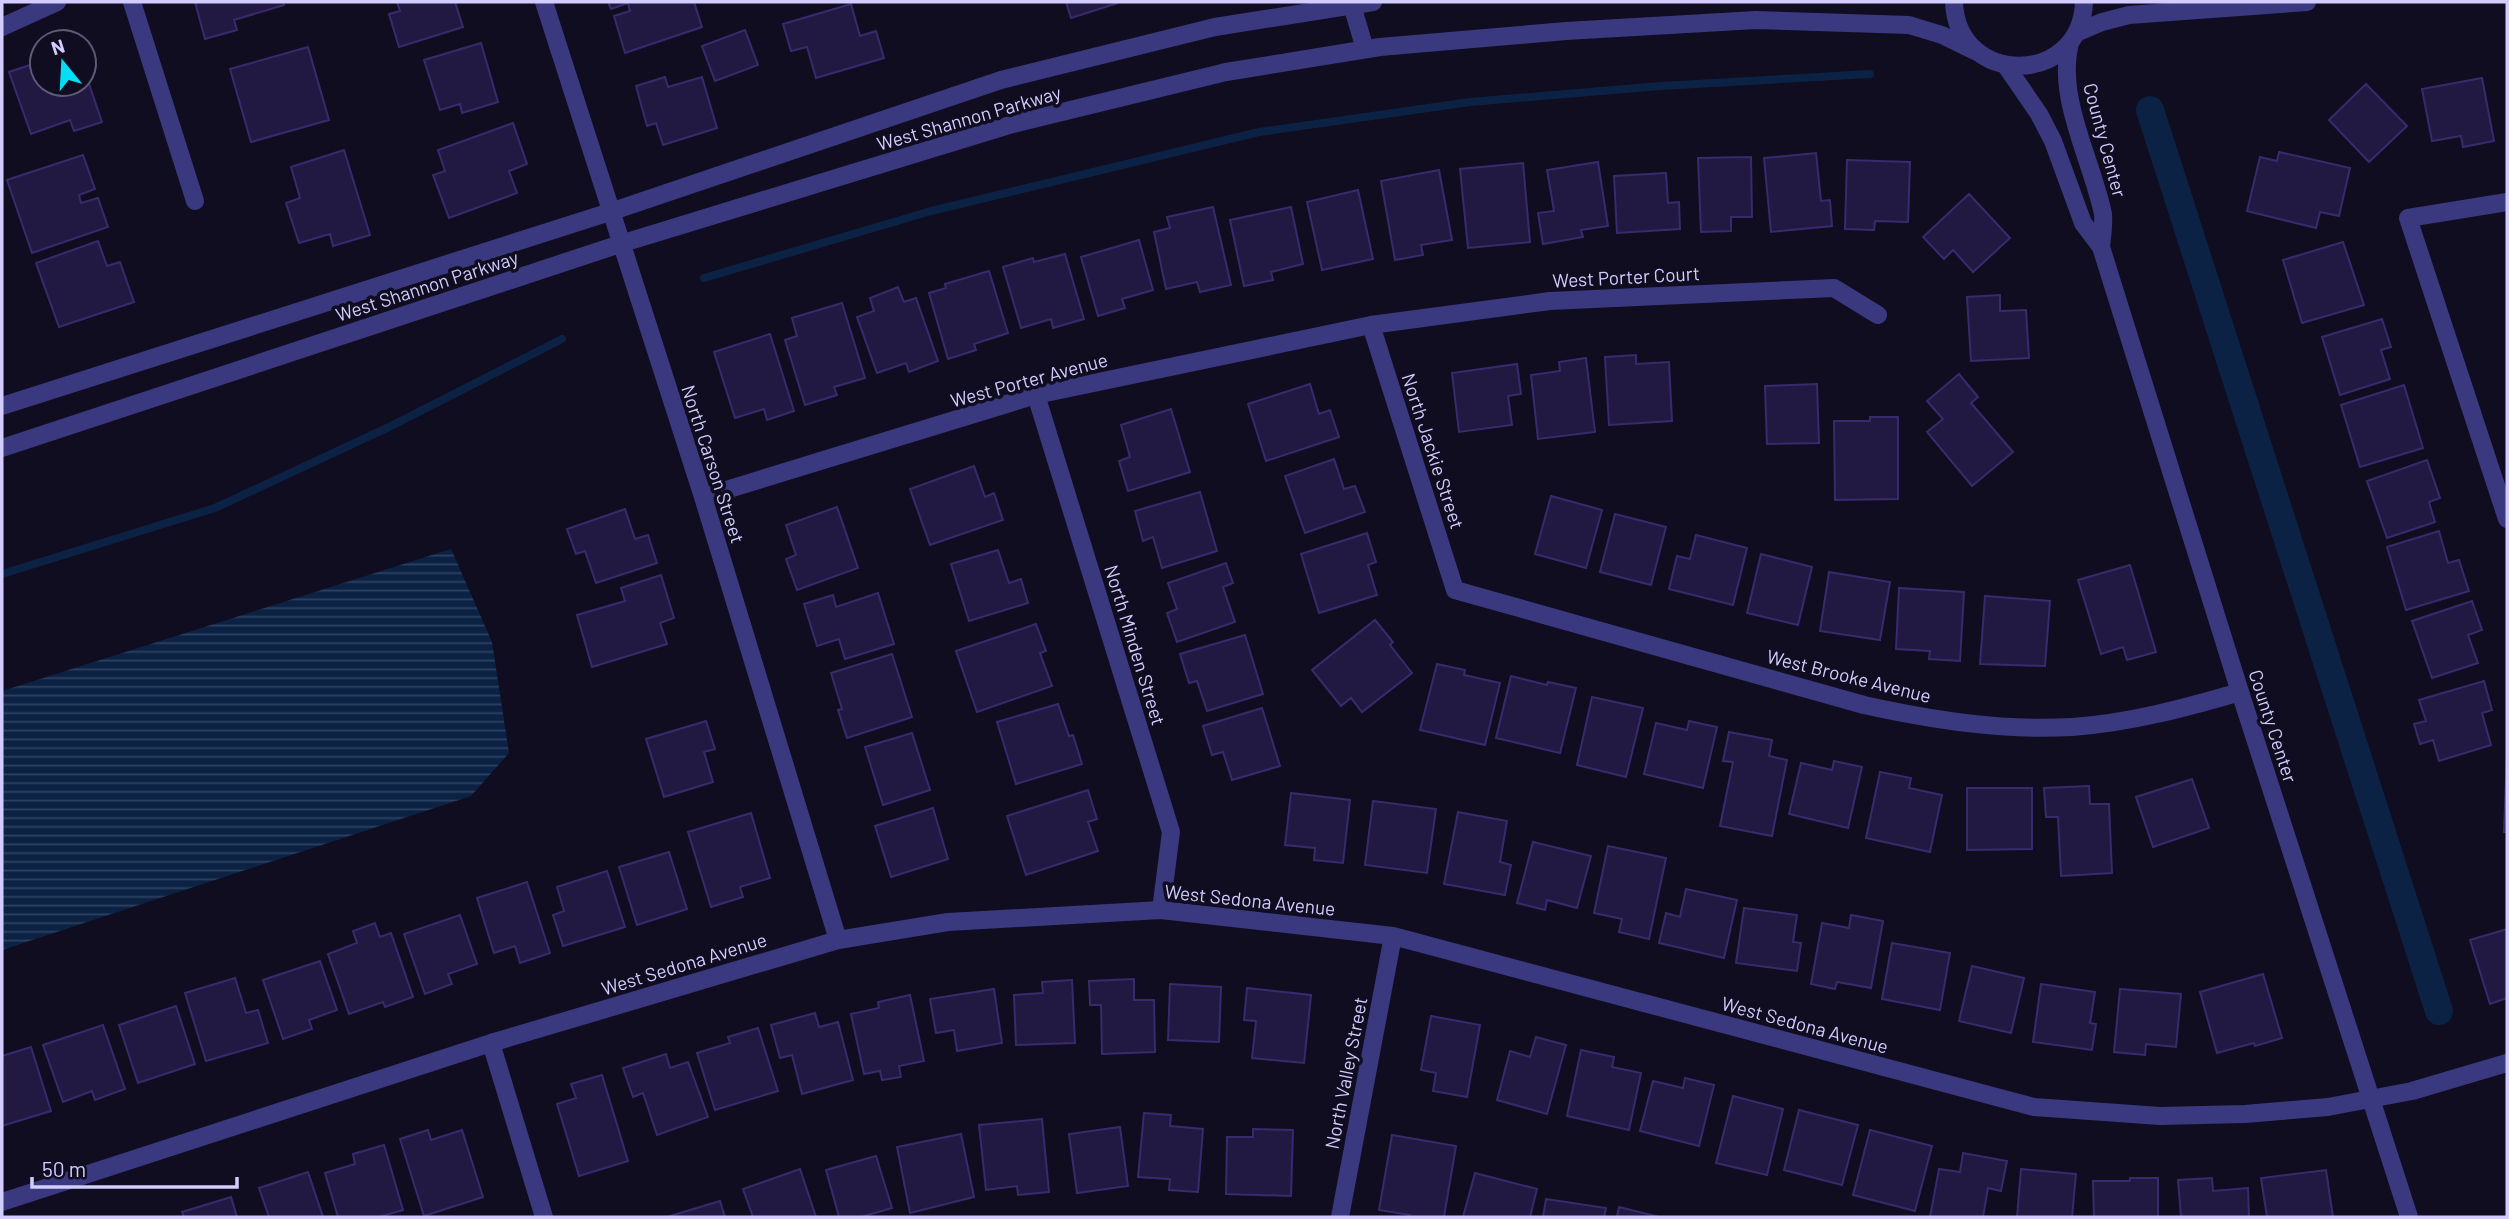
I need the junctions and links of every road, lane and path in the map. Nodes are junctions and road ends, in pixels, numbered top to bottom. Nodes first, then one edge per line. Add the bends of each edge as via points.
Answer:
1 (57, 2) edge
2 (132, 2) edge
3 (544, 2) edge
4 (1373, 2) edge
5 (1954, 2) edge
6 (2084, 2) edge
7 (2307, 2) edge
8 (1352, 4) edge
9 (2, 27) edge
10 (2073, 38) junction
11 (1365, 49) junction
12 (1979, 53) junction
13 (2006, 66) junction
14 (195, 201) dead end
15 (2507, 202) edge
16 (610, 212) junction
17 (620, 244) junction
18 (2101, 247) junction
19 (1878, 315) dead end
20 (1371, 325) junction
21 (1036, 395) junction
22 (2, 406) edge
23 (2, 449) edge
24 (703, 498) junction
25 (2507, 519) edge
26 (1455, 590) joint
27 (2240, 692) junction
28 (1161, 910) junction
29 (1393, 936) junction
30 (838, 940) junction
31 (491, 1043) junction
32 (2507, 1063) edge
33 (2371, 1100) junction
34 (2, 1202) edge
35 (544, 1217) edge
36 (1340, 1217) edge
37 (2409, 1217) edge

1 - 9 street
2 - 14 street
3 - 16 street, North Carson Street
4 - 8 street, West Shannon Parkway
5 - 12 street via 1960,29
6 - 10 street, County Center
7 - 10 street via 2129,15 2102,22
8 - 11 street
8 - 16 street, West Shannon Parkway via 1215,27 1001,80
10 - 13 street via 2053,58
10 - 18 street, County Center via 2067,78 2103,217
11 - 12 street, West Shannon Parkway via 1756,20 1909,25
11 - 17 street, West Shannon Parkway via 1226,72 1013,124
12 - 13 street, West Shannon Parkway
13 - 18 street, County Center via 2039,114 2082,223
15 - 25 street via 2408,218
16 - 17 street, North Carson Street
16 - 22 street, West Shannon Parkway
17 - 23 street, West Shannon Parkway
17 - 24 street, North Carson Street
18 - 27 street, County Center
19 - 20 street, West Porter Court via 1834,288 1550,301
20 - 21 street, West Porter Avenue
20 - 26 street, North Jackie Street
21 - 24 street, West Porter Avenue
21 - 28 street, North Minden Street via 1171,832
24 - 30 street, North Carson Street
26 - 27 street, West Brooke Avenue via 1864,705 1966,723 2045,727 2105,723
27 - 33 street, County Center
28 - 29 street, West Sedona Avenue
28 - 30 street, West Sedona Avenue via 948,922
29 - 33 street, West Sedona Avenue via 2034,1107 2160,1116 2245,1114
29 - 36 street, North Valley Street
30 - 31 street, West Sedona Avenue
31 - 34 street, West Sedona Avenue
31 - 35 street
32 - 33 street, West Sedona Avenue
33 - 37 street, County Center

